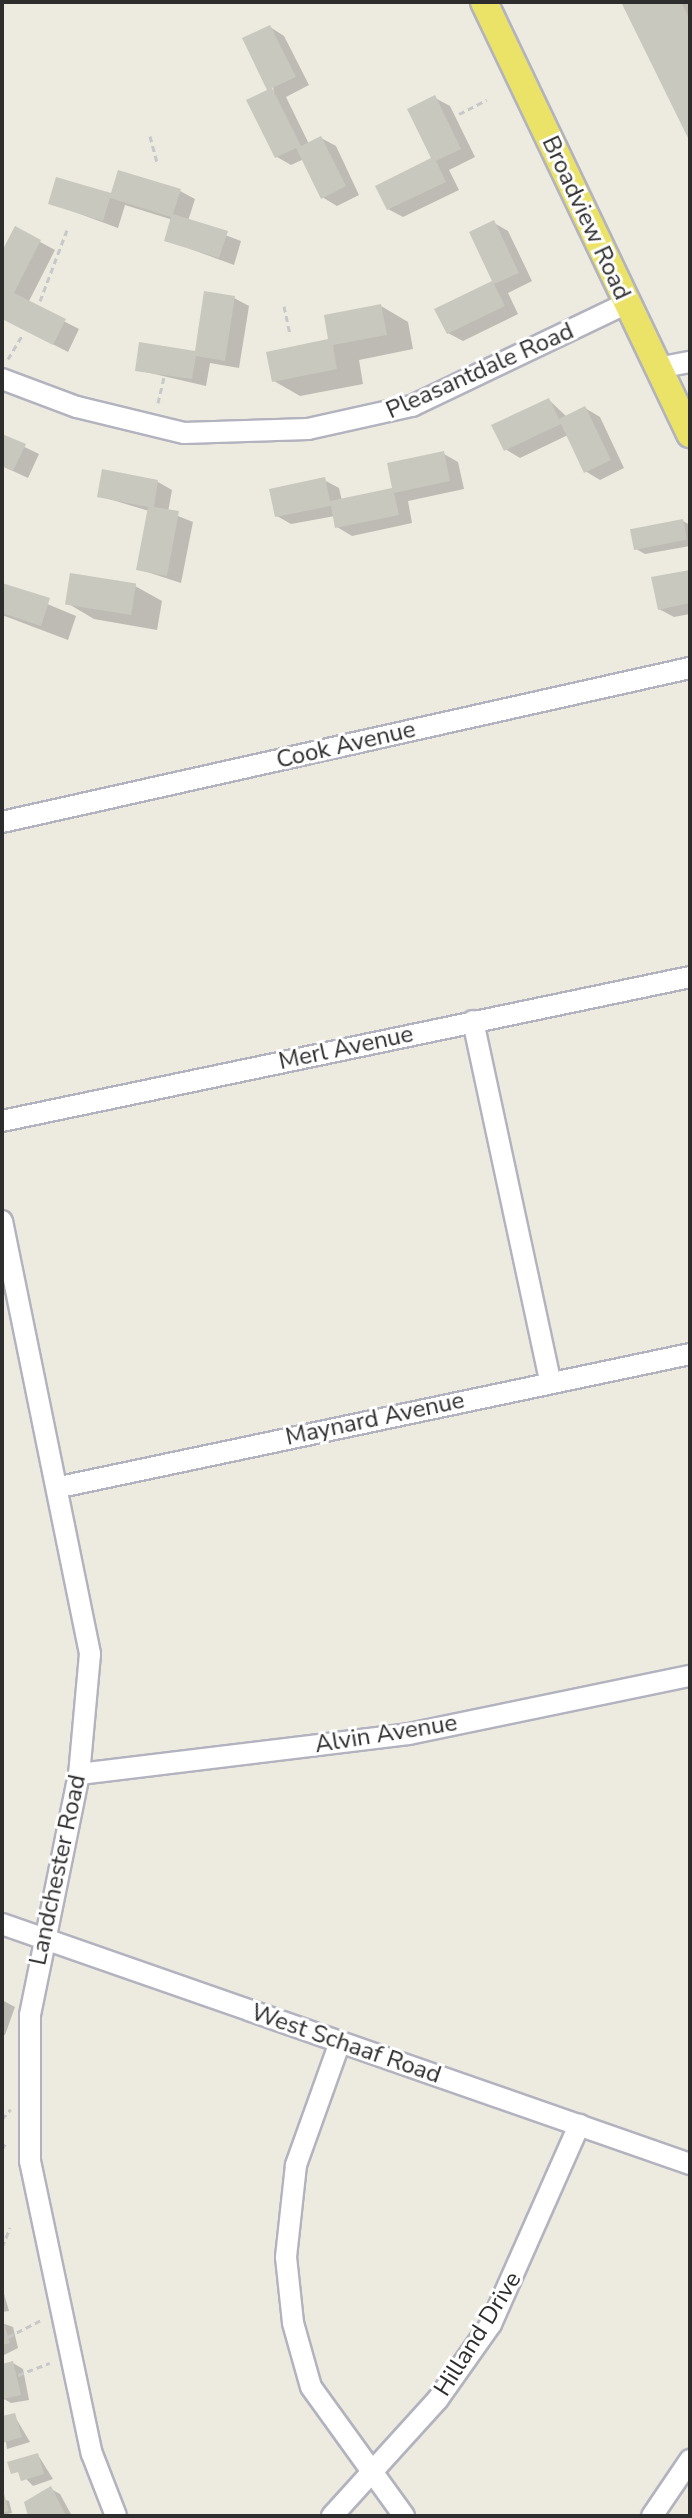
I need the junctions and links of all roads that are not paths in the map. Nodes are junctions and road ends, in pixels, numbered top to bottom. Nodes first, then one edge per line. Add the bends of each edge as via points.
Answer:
1 (484, 2) edge
2 (627, 303) junction
3 (690, 362) edge
4 (658, 368) junction
5 (5, 369) edge
6 (690, 434) edge
7 (690, 668) edge
8 (2, 822) edge
9 (690, 977) edge
10 (473, 1021) junction
11 (2, 1121) edge
12 (2, 1221) edge
13 (690, 1354) edge
14 (550, 1381) junction
15 (60, 1487) junction
16 (690, 1676) edge
17 (79, 1774) junction
18 (2, 1924) edge
19 (43, 1938) junction
20 (340, 2042) junction
21 (579, 2125) junction
22 (690, 2164) edge
23 (690, 2460) edge
24 (373, 2472) junction
25 (116, 2516) edge
26 (332, 2516) edge
27 (404, 2516) edge
28 (652, 2516) edge

1 - 2 main road, Broadview Road
2 - 4 main road, Broadview Road
2 - 5 street, Pleasantdale Road via 412,406 308,429 184,433 77,407
3 - 4 street
4 - 6 main road, Broadview Road
7 - 8 street, Cook Avenue
9 - 10 street, Merl Avenue
10 - 11 street, Merl Avenue
10 - 14 street
12 - 15 street, Landchester Road
13 - 14 street, Maynard Avenue
14 - 15 street, Maynard Avenue
15 - 17 street, Landchester Road via 90,1654
16 - 17 street, Alvin Avenue via 409,1734
17 - 19 street, Landchester Road
18 - 19 street, West Schaaf Road
19 - 20 street, West Schaaf Road
19 - 25 street, Landchester Road via 25,2077 30,2161 92,2454
20 - 21 street, West Schaaf Road
20 - 24 street via 296,2165 286,2257 293,2323 311,2387
21 - 22 street, West Schaaf Road
21 - 24 street, Hilland Drive via 527,2255 491,2324 438,2399
23 - 28 street
24 - 26 street, Hilland Drive
24 - 27 street

